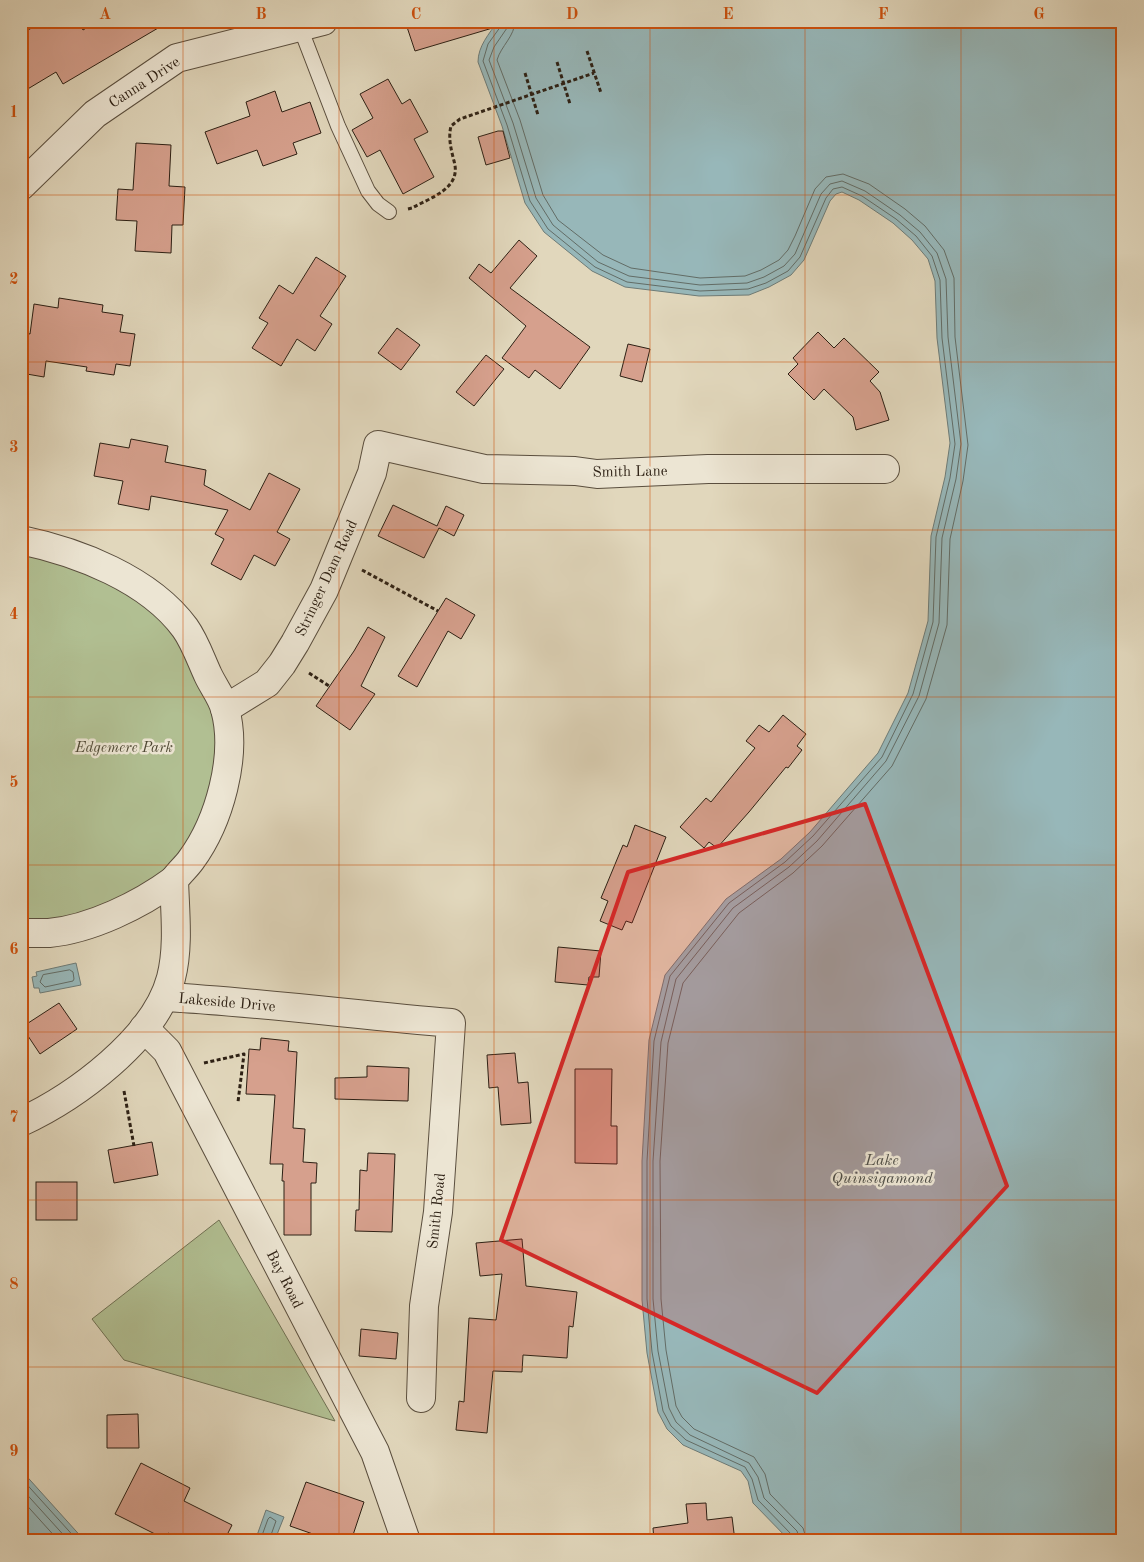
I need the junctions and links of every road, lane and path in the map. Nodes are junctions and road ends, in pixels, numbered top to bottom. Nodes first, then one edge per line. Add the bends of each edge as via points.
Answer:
1 (312, 24) edge
2 (587, 51) dead end
3 (557, 62) dead end
4 (525, 73) dead end
5 (594, 73) junction
6 (564, 83) junction
7 (601, 93) dead end
8 (532, 94) junction
9 (570, 104) dead end
10 (538, 115) dead end
11 (21, 186) edge
12 (388, 212) joint
13 (378, 445) joint
14 (884, 469) dead end
15 (21, 540) edge
16 (338, 556) junction
17 (438, 611) dead end
18 (225, 708) junction
19 (174, 880) junction
20 (21, 933) edge
21 (165, 997) junction
22 (451, 1023) joint
23 (144, 1028) junction
24 (198, 1064) dead end
25 (124, 1091) dead end
26 (238, 1102) dead end
27 (21, 1122) edge
28 (134, 1146) dead end
29 (421, 1398) dead end
30 (406, 1541) edge

1 - 11 street, Canna Drive via 177,58 95,114
1 - 12 lane via 338,126 368,191
2 - 5 path
3 - 6 path
4 - 8 path
5 - 6 path
5 - 7 path
6 - 8 path
6 - 9 path
8 - 10 path
8 - 12 path via 460,119 451,126 449,136 457,170 454,181 412,208
13 - 14 street, Smith Lane via 484,469 597,474 708,468
13 - 16 street, Stringer Dam Road via 372,473
15 - 18 street via 109,569 152,595 185,628
16 - 17 path
16 - 18 street, Stringer Dam Road via 311,614 282,664 267,683
18 - 19 street via 230,741 226,776 217,808 192,859
19 - 20 street via 139,903 97,921 50,933
19 - 21 street via 175,942
21 - 22 street, Lakeside Drive
21 - 23 street, Lakeside Drive
22 - 29 street, Smith Road via 438,1212 424,1306
23 - 27 street, Lakeside Drive via 117,1058 86,1084 52,1107
23 - 30 street, Bay Road via 167,1051 375,1452
24 - 26 path via 244,1054
25 - 28 path

